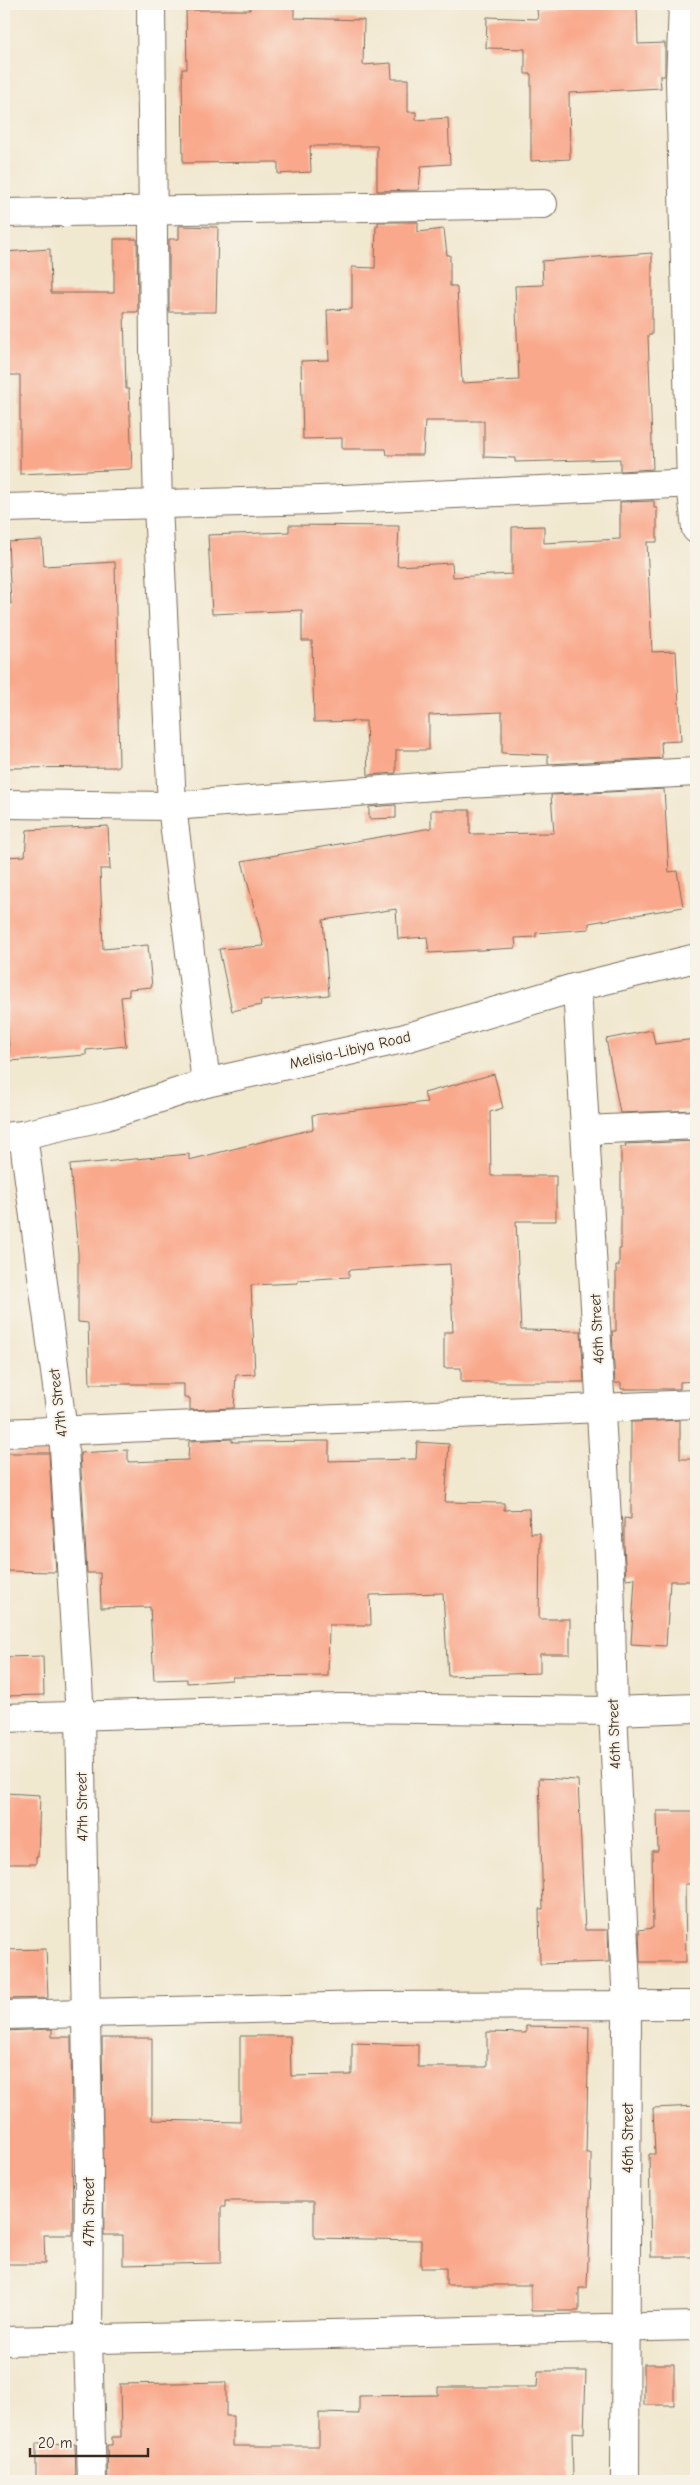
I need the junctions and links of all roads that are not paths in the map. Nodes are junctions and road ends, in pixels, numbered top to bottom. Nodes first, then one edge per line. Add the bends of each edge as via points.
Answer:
1 (152, 4) edge
2 (683, 4) edge
3 (543, 204) dead end
4 (154, 211) junction
5 (4, 213) edge
6 (694, 483) edge
7 (158, 505) junction
8 (4, 508) edge
9 (696, 529) edge
10 (696, 772) edge
11 (4, 804) edge
12 (172, 806) junction
13 (696, 958) edge
14 (577, 987) junction
15 (206, 1083) junction
16 (696, 1125) edge
17 (585, 1130) junction
18 (14, 1136) edge
19 (696, 1404) edge
20 (601, 1410) junction
21 (63, 1430) junction
22 (4, 1433) edge
23 (696, 1708) edge
24 (613, 1711) junction
25 (80, 1717) junction
26 (4, 1718) edge
27 (696, 2005) edge
28 (627, 2006) junction
29 (86, 2012) junction
30 (4, 2015) edge
31 (696, 2326) edge
32 (626, 2327) junction
33 (88, 2339) junction
34 (4, 2341) edge
35 (92, 2481) edge
36 (626, 2481) edge

1 - 4 street
2 - 6 street via 680,82
3 - 4 street
4 - 5 street
4 - 7 street
6 - 7 street
6 - 9 street
7 - 8 street
7 - 12 street
10 - 12 street via 448,785
11 - 12 street
12 - 15 street
13 - 14 street, Melisia-Libiya Road
14 - 15 street, Melisia-Libiya Road via 402,1039
14 - 17 street, 46th Street
15 - 18 street, Melisia-Libiya Road via 106,1116
16 - 17 street
17 - 20 street, 46th Street
18 - 21 street, 47th Street
19 - 20 street
20 - 21 street
20 - 24 street, 46th Street
21 - 22 street
21 - 25 street, 47th Street
23 - 24 street
24 - 25 street via 340,1708
24 - 28 street, 46th Street
25 - 26 street
25 - 29 street, 47th Street
27 - 28 street
28 - 29 street via 369,2006
28 - 32 street, 46th Street
29 - 30 street
29 - 33 street, 47th Street
31 - 32 street
32 - 33 street
32 - 36 street, 46th Street
33 - 34 street
33 - 35 street, 47th Street

